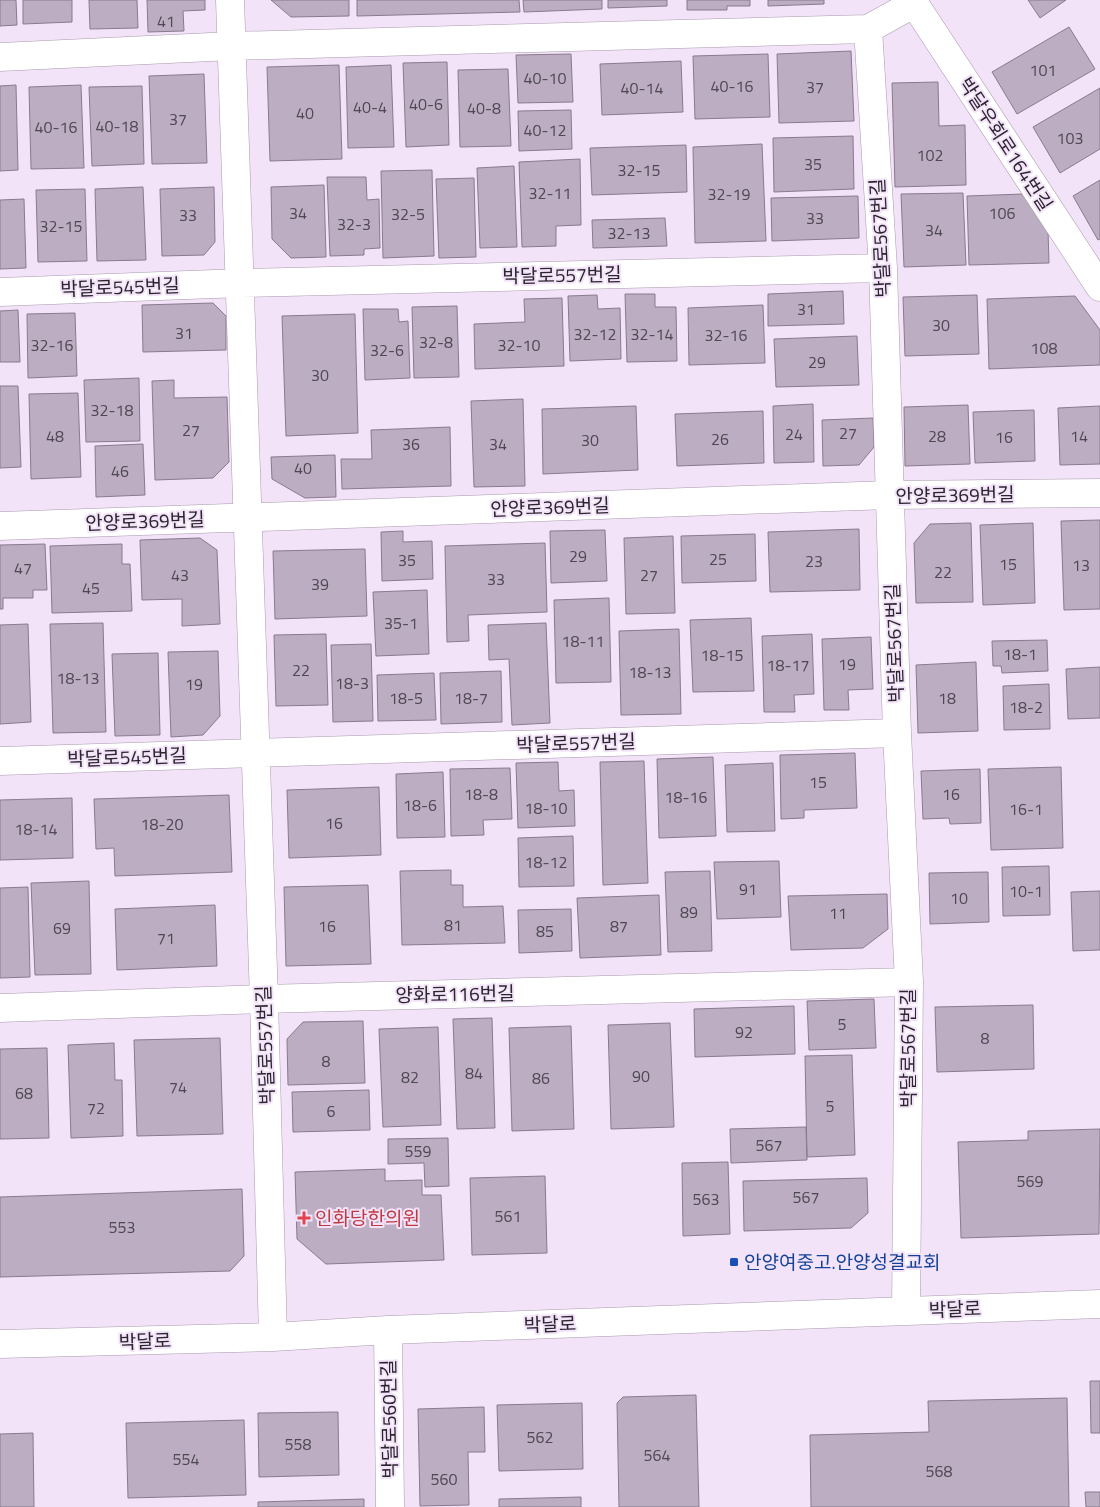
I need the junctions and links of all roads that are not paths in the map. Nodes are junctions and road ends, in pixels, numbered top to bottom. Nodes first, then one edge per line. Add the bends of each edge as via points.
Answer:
1 (230, 0) edge
2 (913, 2) edge
3 (868, 29) junction
4 (232, 46) junction
5 (0, 57) edge
6 (883, 268) junction
7 (241, 283) junction
8 (1100, 287) edge
9 (0, 292) edge
10 (1100, 493) edge
11 (889, 496) junction
12 (247, 517) junction
13 (0, 526) edge
14 (897, 733) junction
15 (255, 753) junction
16 (0, 761) edge
17 (909, 982) junction
18 (264, 998) junction
19 (0, 1008) edge
20 (1100, 1304) edge
21 (906, 1311) junction
22 (388, 1330) junction
23 (273, 1337) junction
24 (0, 1344) edge
25 (390, 1507) edge

1 - 4 street, 박달로557번길
2 - 3 street
2 - 8 street, 박달우회로164번길
3 - 4 street
3 - 6 street, 박달로567번길
4 - 5 street
4 - 7 street, 박달로557번길
6 - 7 street, 박달로557번길
6 - 11 street, 박달로567번길
7 - 9 street, 박달로545번길
7 - 12 street, 박달로557번길
10 - 11 street, 안양로369번길
11 - 12 street, 안양로369번길
11 - 14 street, 박달로567번길
12 - 13 street, 안양로369번길
12 - 15 street, 박달로557번길
14 - 15 street, 박달로557번길
14 - 17 street, 박달로567번길
15 - 16 street, 박달로545번길
15 - 18 street, 박달로557번길
17 - 18 street, 양화로116번길
17 - 21 street, 박달로567번길
18 - 19 street, 양화로116번길
18 - 23 street, 박달로557번길
20 - 21 street, 박달로
21 - 22 street, 박달로
22 - 23 street, 박달로
22 - 25 street, 박달로560번길
23 - 24 street, 박달로

